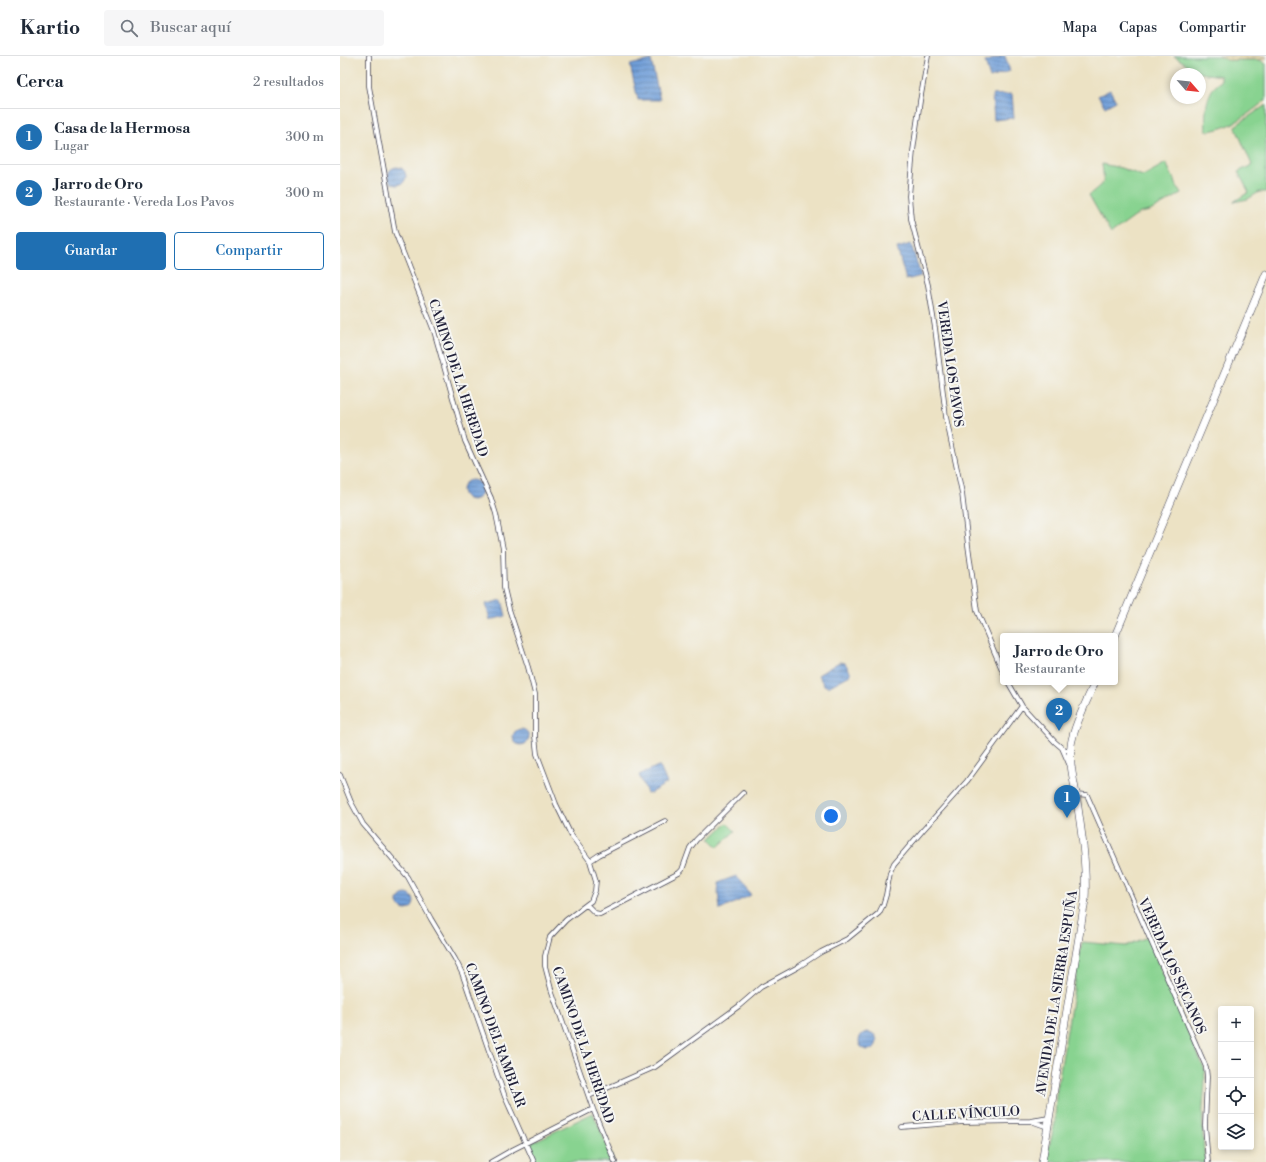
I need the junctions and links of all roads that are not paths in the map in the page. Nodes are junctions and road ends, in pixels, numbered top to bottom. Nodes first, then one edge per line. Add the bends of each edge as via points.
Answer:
1 (369, 56) edge
2 (928, 56) edge
3 (1266, 274) edge
4 (1116, 633) edge
5 (1000, 665) edge
6 (1010, 685) edge
7 (1094, 685) edge
8 (1022, 706) junction
9 (1062, 748) junction
10 (1071, 752) junction
11 (1071, 768) junction
12 (340, 775) edge
13 (742, 793) dead end
14 (1076, 794) junction
15 (666, 821) dead end
16 (590, 861) junction
17 (587, 905) junction
18 (589, 1096) junction
19 (594, 1109) junction
20 (1049, 1118) junction
21 (1031, 1121) junction
22 (902, 1127) dead end
23 (1048, 1127) junction
24 (526, 1143) junction
25 (1044, 1154) junction
26 (491, 1162) edge
27 (534, 1162) edge
28 (616, 1162) edge
29 (1042, 1162) edge
30 (1208, 1162) edge

1 - 16 street, CAMINO DE LA HEREDAD via 369,86 395,232 434,331 465,441 496,514 503,549 504,588 535,694 537,754 564,821
2 - 5 street, VEREDA LOS PAVOS via 913,151 909,196 911,219 928,285 946,417 962,493 977,611
3 - 4 main road
6 - 8 street
7 - 10 main road, AVENIDA DE LA SIERRA ESPUÑA via 1075,730
8 - 9 street
8 - 18 street via 967,781 894,864 879,913 847,939 761,987 655,1067
9 - 10 street
9 - 11 street
10 - 11 main road, AVENIDA DE LA SIERRA ESPUÑA
11 - 14 main road, AVENIDA DE LA SIERRA ESPUÑA
12 - 24 street, CAMINO DEL RAMBLAR via 363,824 408,877 455,959 505,1097
13 - 17 street via 696,840 679,873 600,914
14 - 20 main road, AVENIDA DE LA SIERRA ESPUÑA via 1085,869 1085,900
14 - 30 street, VEREDA LOS SECANOS via 1087,795 1206,1067 1208,1077 1205,1125
15 - 16 street
16 - 17 street, CAMINO DE LA HEREDAD via 596,886 594,895
17 - 18 street, CAMINO DE LA HEREDAD via 566,920 550,937 545,966
18 - 19 street, CAMINO DE LA HEREDAD
19 - 24 street
19 - 28 street, CAMINO DE LA HEREDAD
20 - 21 street, CALLE VÍNCULO
20 - 23 main road, AVENIDA DE LA SIERRA ESPUÑA
20 - 25 main road, AVENIDA DE LA SIERRA ESPUÑA via 1053,1120 1052,1129
21 - 22 street, CALLE VÍNCULO via 963,1122
21 - 23 street, CALLE VÍNCULO
23 - 25 main road, AVENIDA DE LA SIERRA ESPUÑA
24 - 26 street
24 - 27 street, CAMINO DEL RAMBLAR
25 - 29 main road, AVENIDA DE LA SIERRA ESPUÑA

